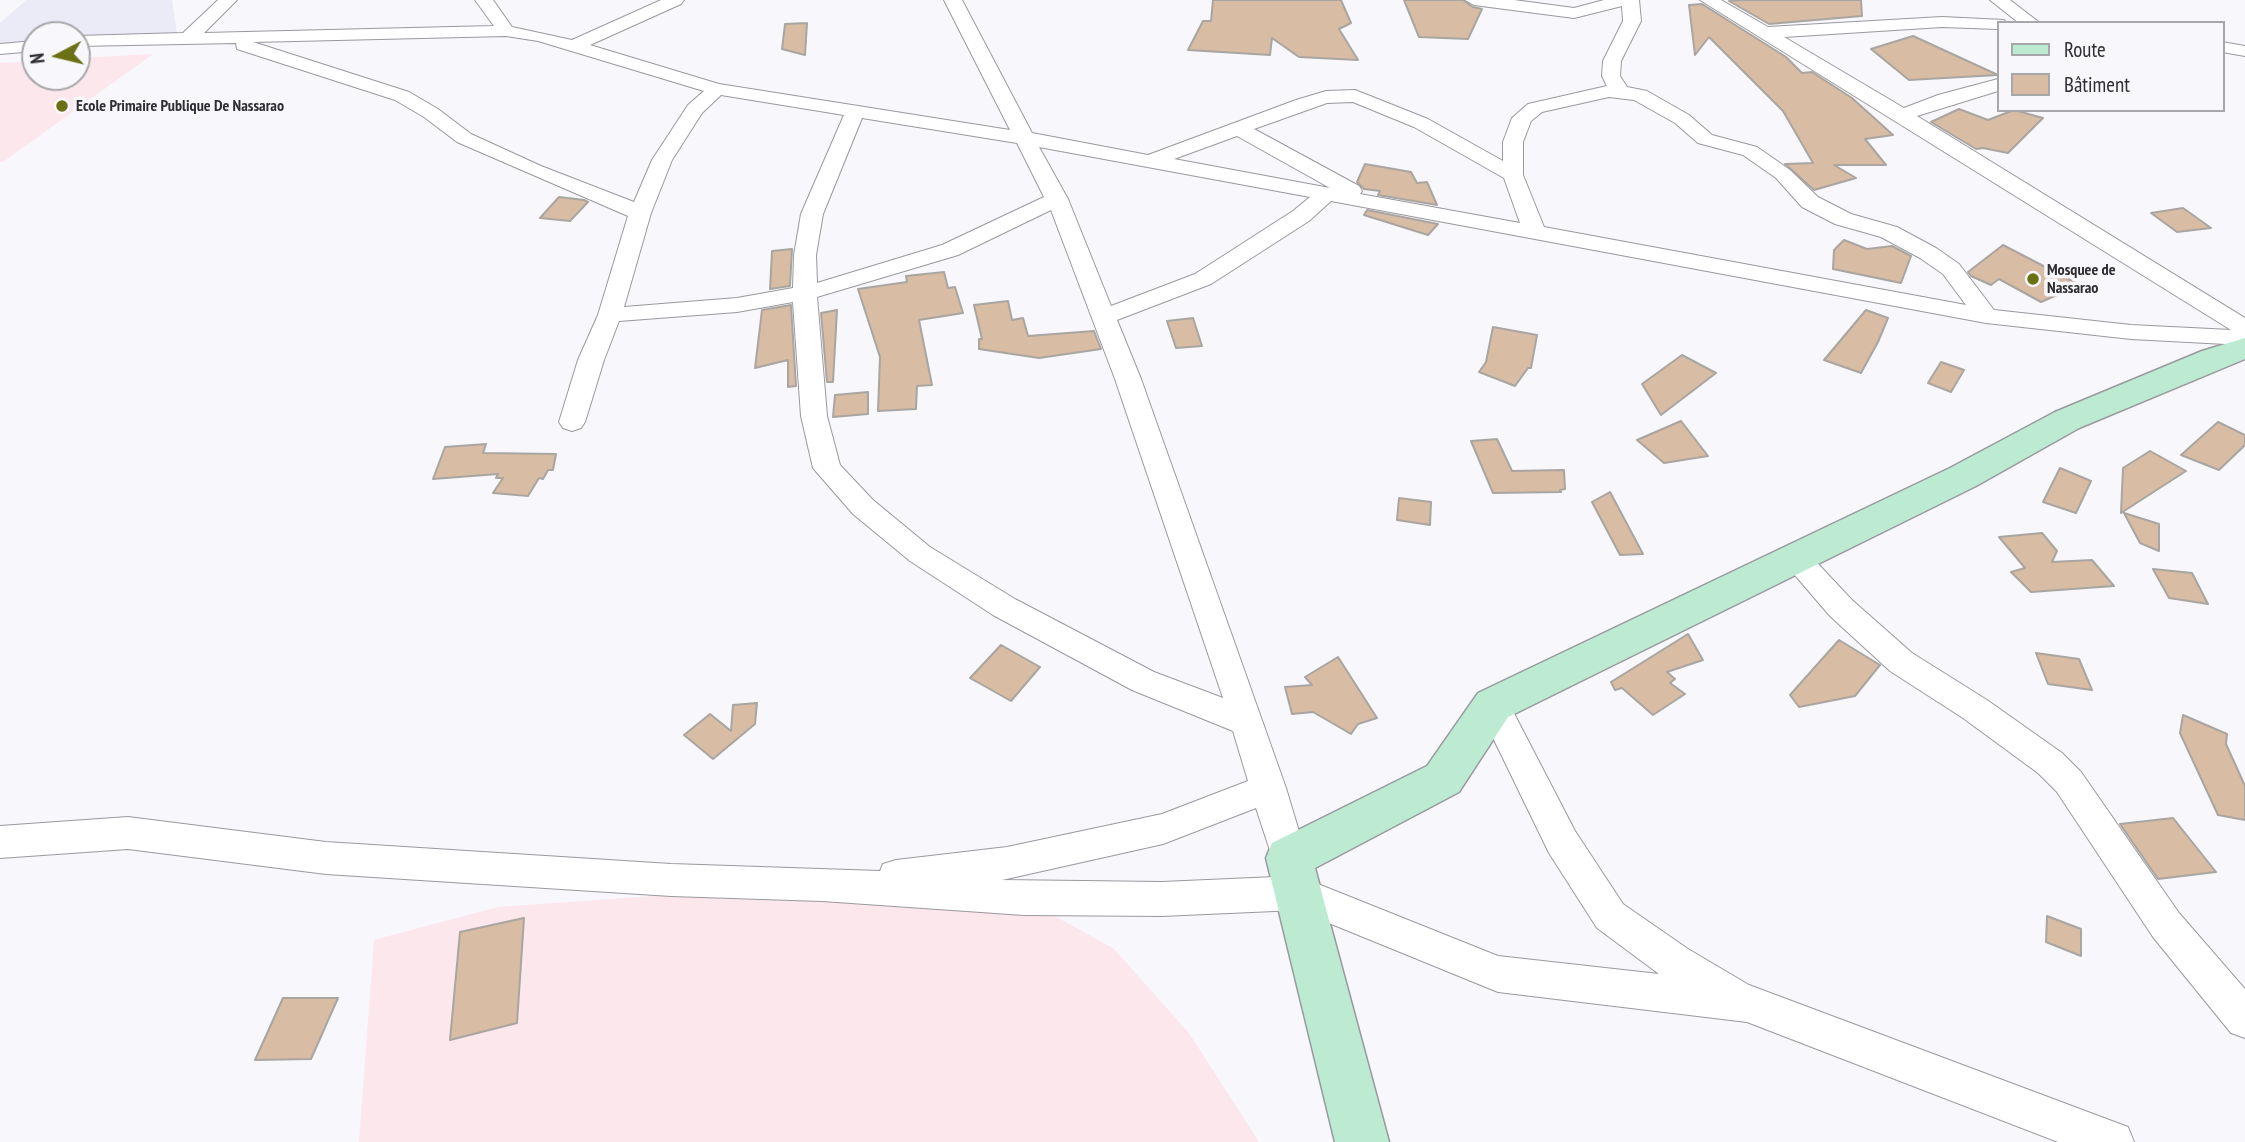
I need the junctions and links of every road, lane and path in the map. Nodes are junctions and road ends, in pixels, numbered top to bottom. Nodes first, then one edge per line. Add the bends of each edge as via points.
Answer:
1 (228, 0) edge
2 (484, 0) edge
3 (675, 0) edge
4 (953, 0) edge
5 (1474, 0) edge
6 (1624, 0) edge
7 (1630, 0) edge
8 (1709, 0) edge
9 (1999, 0) edge
10 (2028, 21) edge
11 (1996, 24) edge
12 (506, 31) junction
13 (1765, 33) junction
14 (222, 38) junction
15 (187, 39) junction
16 (91, 41) edge
17 (575, 45) junction
18 (21, 47) edge
19 (2224, 47) edge
20 (0, 49) edge
21 (2245, 51) edge
22 (1996, 86) edge
23 (718, 89) junction
24 (1620, 91) junction
25 (856, 110) junction
26 (1902, 114) junction
27 (1238, 128) junction
28 (1025, 138) junction
29 (1150, 161) junction
30 (1513, 175) junction
31 (1325, 195) junction
32 (1057, 199) junction
33 (1373, 204) junction
34 (640, 213) junction
35 (1534, 231) junction
36 (805, 293) junction
37 (610, 315) junction
38 (1986, 316) junction
39 (1104, 317) junction
40 (2245, 328) edge
41 (2245, 338) edge
42 (2245, 348) edge
43 (572, 422) dead end
44 (1796, 559) junction
45 (1493, 705) junction
46 (1247, 722) junction
47 (1269, 788) junction
48 (0, 842) edge
49 (1293, 876) junction
50 (822, 884) junction
51 (1747, 1003) junction
52 (2245, 1019) edge
53 (1362, 1142) edge
54 (2113, 1142) edge

1 - 15 street
2 - 12 street
3 - 17 street
4 - 28 street
5 - 6 street via 1574,13
7 - 24 street via 1632,21 1612,61 1611,76
8 - 13 street
9 - 10 street
11 - 13 street via 1942,22
12 - 14 street
12 - 17 street
13 - 26 street
14 - 15 street
14 - 34 street via 402,96 464,138
15 - 16 street
17 - 23 street
18 - 20 street
19 - 21 street
22 - 26 street
23 - 25 street
23 - 34 street via 679,130
24 - 30 street via 1535,108 1522,118 1513,142
24 - 38 street via 1640,95 1682,119 1705,139 1749,151 1783,174 1810,202 1843,219 1889,232 1928,253 1951,269
25 - 28 street
25 - 36 street via 813,214 805,255
26 - 40 street
27 - 29 street
27 - 30 street via 1326,97 1355,96 1421,123
27 - 33 street
28 - 29 street
28 - 32 street
29 - 31 street
30 - 35 street
31 - 33 street
31 - 39 street via 1301,216 1203,279
32 - 36 street via 950,250
32 - 39 street
33 - 35 street
34 - 37 street
35 - 38 street
36 - 37 street
36 - 46 street via 814,416 827,468 863,507 920,555 1004,607 1143,681
37 - 43 street
38 - 41 street via 2131,332
39 - 46 street
42 - 44 street via 2067,420
44 - 45 street
44 - 52 street via 1900,662 1975,709 2069,782 2166,925
45 - 49 street via 1443,779
45 - 51 street via 1562,842 1610,916 1674,962
46 - 47 street
47 - 49 street
47 - 50 street via 1163,829 1007,863
48 - 50 street via 128,833 326,858 671,880
49 - 50 street via 1162,899 1024,898
49 - 51 street via 1498,974
49 - 53 street
51 - 54 street

